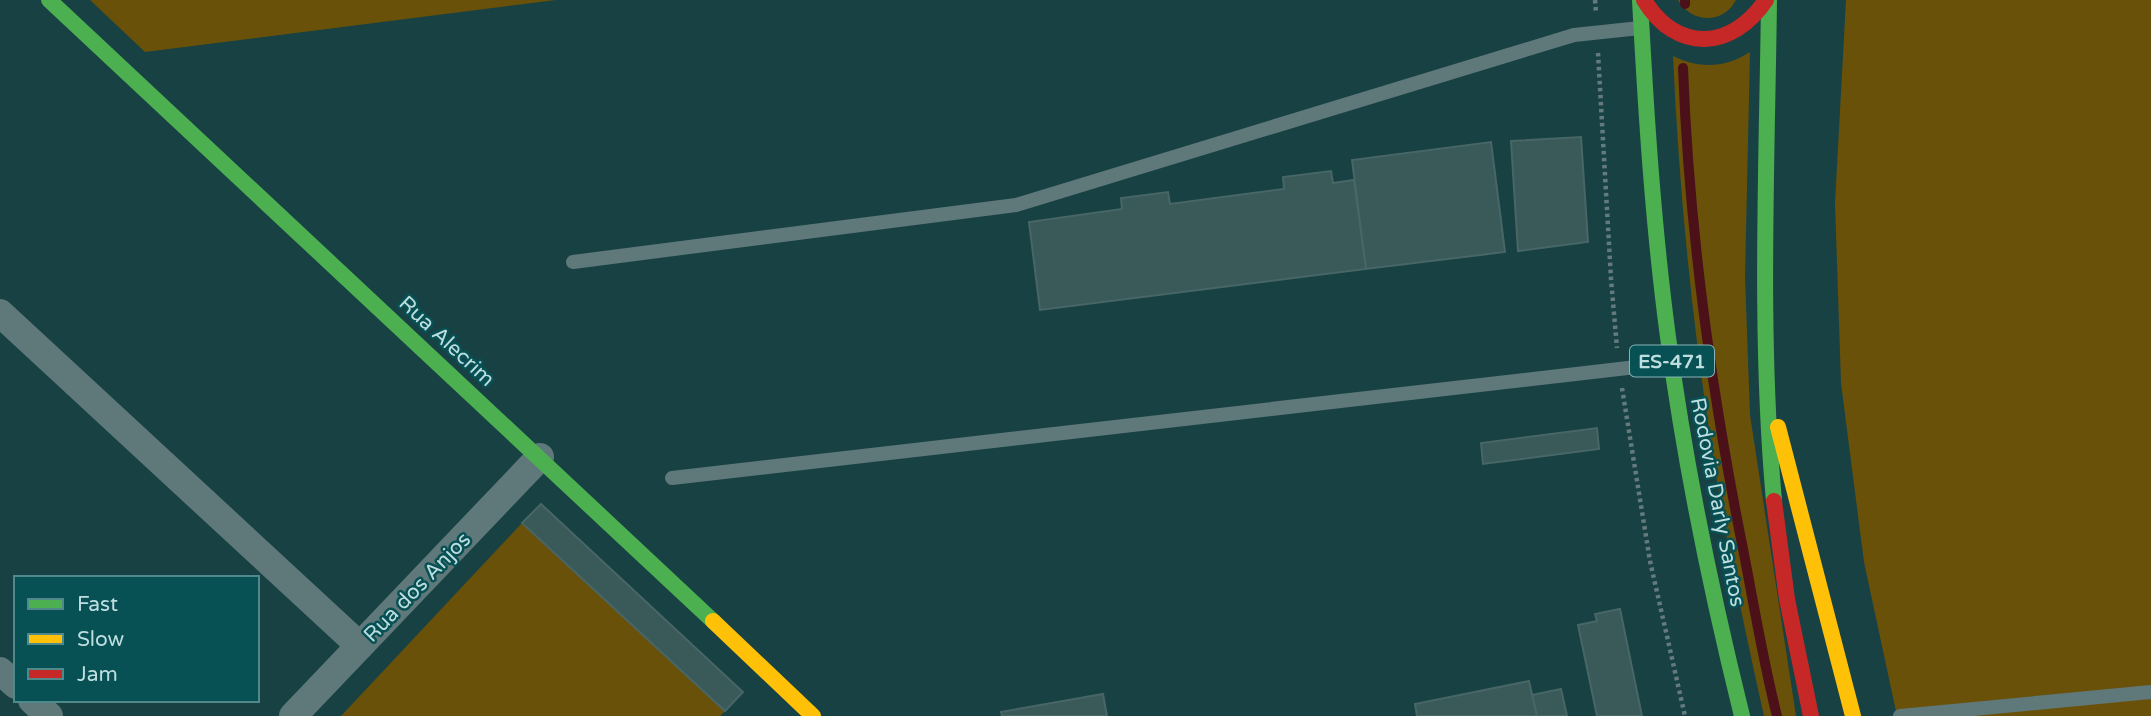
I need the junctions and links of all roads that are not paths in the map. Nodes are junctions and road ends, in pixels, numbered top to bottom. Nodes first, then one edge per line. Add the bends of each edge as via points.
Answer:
1 (49, 0) edge
2 (1642, 0) edge
3 (1767, 0) edge
4 (1642, 28) junction
5 (573, 262) dead end
6 (0, 313) edge
7 (1672, 363) junction
8 (1766, 378) junction
9 (540, 457) junction
10 (672, 478) dead end
11 (360, 646) junction
12 (0, 671) edge
13 (14, 683) edge
14 (2151, 692) edge
15 (34, 702) edge
16 (49, 716) edge
17 (293, 716) edge
18 (813, 716) edge
19 (1742, 716) edge
20 (1811, 716) edge
21 (1853, 716) edge
22 (1900, 716) edge

1 - 9 main road, Rua Alecrim
2 - 3 main road via 1670,30 1703,40 1736,33
2 - 4 main road, Rodovia Darly Santos / ES-471
3 - 8 main road
4 - 5 lane via 1574,35 1016,205
4 - 7 main road, Rodovia Darly Santos / ES-471 via 1654,212
6 - 11 street
7 - 10 lane
7 - 19 main road, Rodovia Darly Santos / ES-471 via 1697,513
8 - 20 main road via 1778,537
8 - 21 main road
9 - 11 street, Rua dos Anjos
9 - 18 main road, Rua Alecrim
11 - 17 street, Rua dos Anjos
12 - 13 street
14 - 22 lane
15 - 16 street

